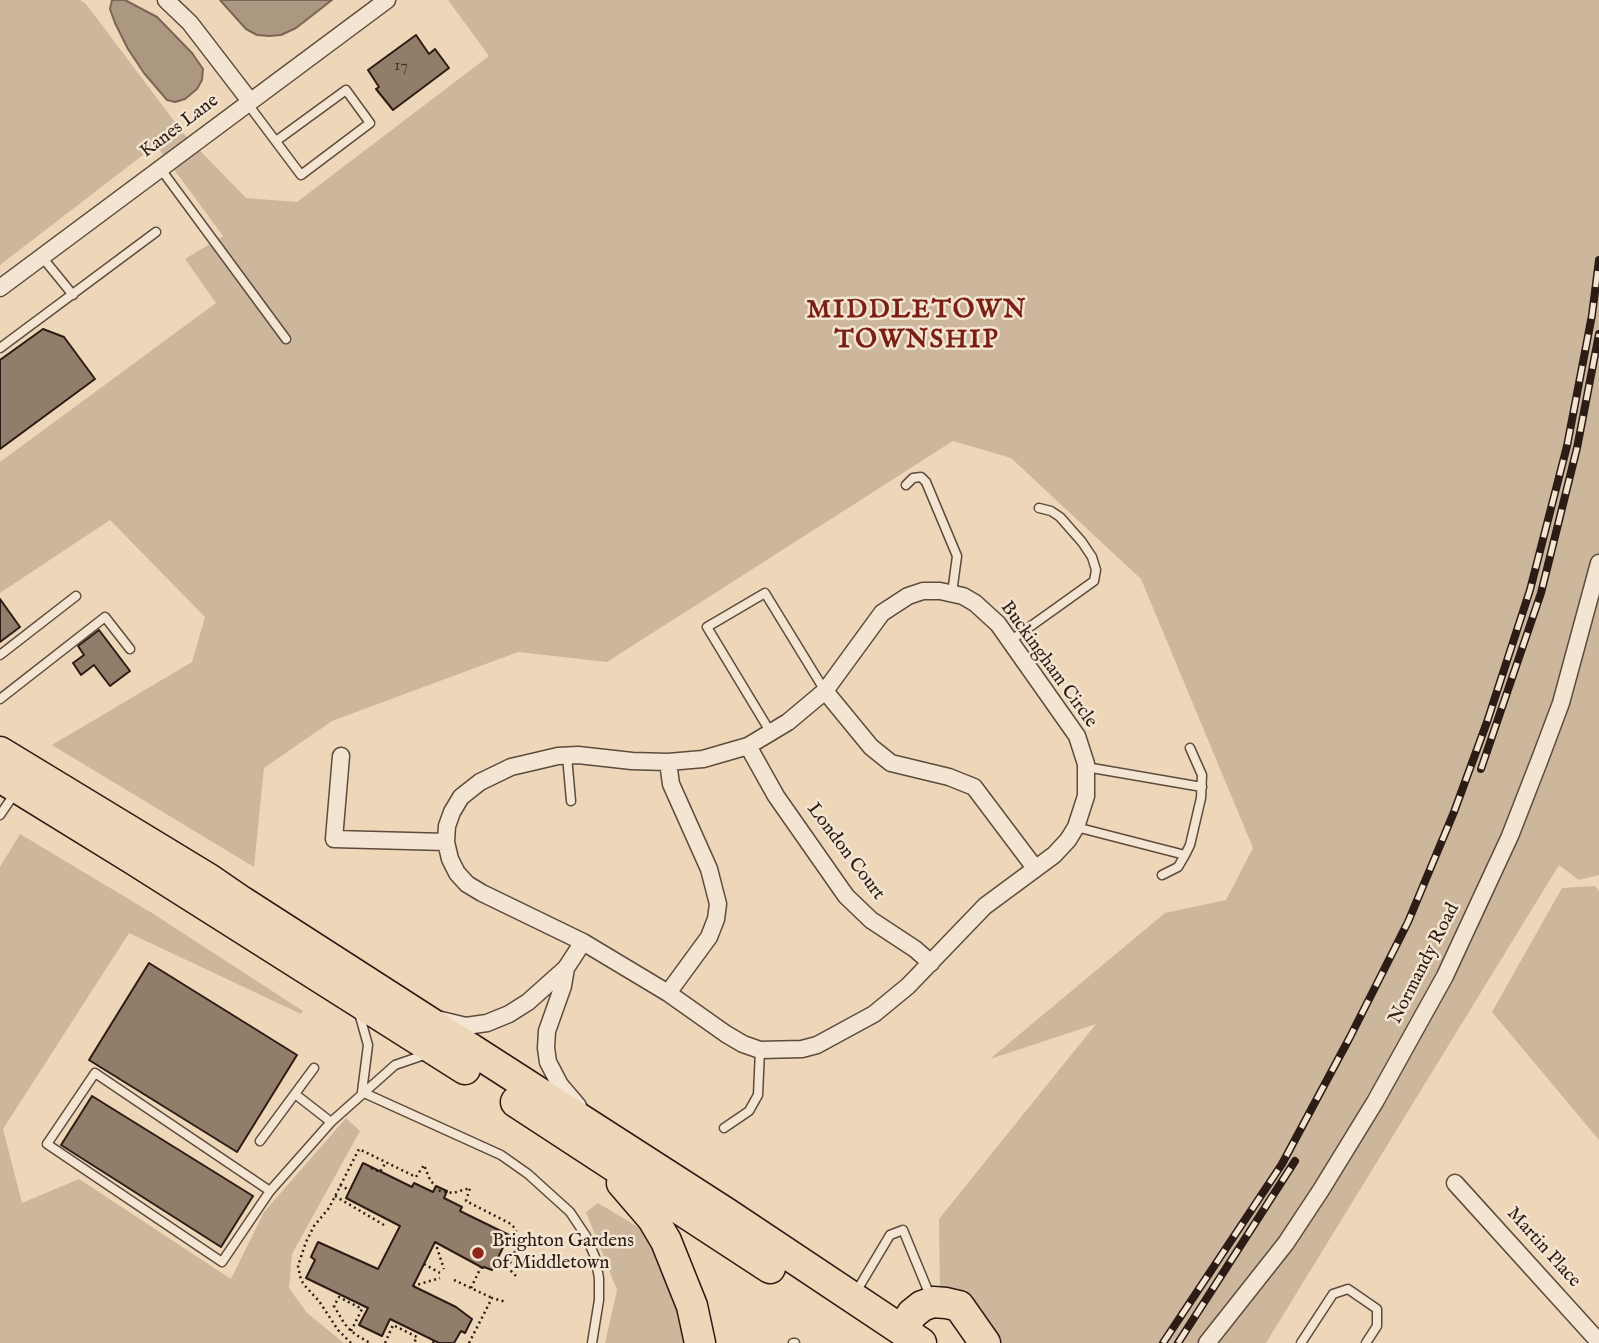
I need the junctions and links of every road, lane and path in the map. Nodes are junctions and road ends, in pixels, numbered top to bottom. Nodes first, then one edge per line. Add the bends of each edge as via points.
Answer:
1 (166, 0) edge
2 (387, 0) edge
3 (249, 102) junction
4 (276, 141) junction
5 (160, 168) junction
6 (156, 232) dead end
7 (42, 257) junction
8 (0, 288) edge
9 (73, 295) junction
10 (286, 340) dead end
11 (0, 348) edge
12 (906, 485) dead end
13 (1039, 508) dead end
14 (1599, 562) edge
15 (952, 593) junction
16 (76, 596) dead end
17 (1010, 641) junction
18 (130, 649) dead end
19 (0, 655) edge
20 (825, 691) junction
21 (0, 699) edge
22 (771, 733) junction
23 (748, 746) junction
24 (1190, 748) dead end
25 (0, 752) edge
26 (341, 756) dead end
27 (567, 756) junction
28 (668, 762) junction
29 (1086, 767) junction
30 (9, 783) edge
31 (1202, 788) junction
32 (570, 801) dead end
33 (0, 815) edge
34 (1076, 827) junction
35 (446, 842) junction
36 (1185, 855) junction
37 (1035, 868) junction
38 (1162, 876) dead end
39 (583, 942) junction
40 (931, 962) junction
41 (566, 968) junction
42 (668, 993) junction
43 (356, 1000) junction
44 (397, 1001) junction
45 (760, 1050) junction
46 (436, 1051) junction
47 (314, 1068) dead end
48 (362, 1092) junction
49 (295, 1094) junction
50 (331, 1122) junction
51 (724, 1128) dead end
52 (260, 1142) dead end
53 (583, 1147) junction
54 (627, 1150) junction
55 (386, 1162) junction
56 (371, 1168) dead end
57 (1455, 1183) dead end
58 (340, 1185) junction
59 (349, 1190) dead end
60 (270, 1191) junction
61 (335, 1196) junction
62 (384, 1225) dead end
63 (435, 1242) dead end
64 (424, 1265) dead end
65 (481, 1267) dead end
66 (444, 1269) dead end
67 (440, 1273) dead end
68 (517, 1277) dead end
69 (440, 1278) dead end
70 (454, 1279) dead end
71 (413, 1286) dead end
72 (471, 1288) junction
73 (492, 1298) junction
74 (852, 1298) junction
75 (506, 1302) dead end
76 (933, 1302) junction
77 (330, 1305) junction
78 (323, 1308) junction
79 (351, 1331) junction
80 (383, 1333) dead end
81 (388, 1336) junction
82 (902, 1340) edge
83 (1599, 1342) edge
84 (351, 1343) edge
85 (370, 1343) edge
86 (385, 1343) edge
87 (414, 1343) edge
88 (469, 1343) edge
89 (592, 1343) edge
90 (700, 1343) edge
91 (985, 1343) edge
92 (1207, 1343) edge
93 (1301, 1343) edge
94 (1366, 1343) edge

1 - 3 street via 190,23
2 - 3 street, Kanes Lane
3 - 4 lane
3 - 5 street, Kanes Lane
4 - 4 lane via 301,175 370,123 345,90
5 - 7 street, Kanes Lane
5 - 10 lane
6 - 9 lane
7 - 8 street, Kanes Lane
7 - 9 lane
9 - 11 lane
12 - 15 lane via 913,478 926,482 957,556
13 - 17 lane via 1060,517 1082,542 1096,570 1094,581
14 - 92 street, Normandy Road via 1561,703 1510,836 1445,976 1321,1190 1286,1243
15 - 17 street, Buckingham Circle via 975,603
15 - 20 street, Buckingham Circle via 923,591 897,602 875,621
16 - 19 lane
17 - 29 street, Buckingham Circle via 1071,727
18 - 21 lane via 105,617
20 - 22 street, Buckingham Circle
20 - 22 lane via 765,593 708,626
20 - 37 street via 871,747 891,763 974,788
22 - 23 street, Buckingham Circle
23 - 28 street, Buckingham Circle via 702,759
23 - 40 street, London Court via 776,796 846,896 870,920
24 - 31 lane via 1202,775
25 - 44 highway
26 - 35 street via 334,839
27 - 28 street, Buckingham Circle
27 - 32 lane
27 - 35 street, Buckingham Circle via 511,767 470,789 452,812
28 - 42 street via 671,784 709,869 718,904 709,936
29 - 31 lane
29 - 34 street, Buckingham Circle via 1086,796
30 - 33 lane
30 - 43 highway
31 - 36 lane
34 - 36 lane
34 - 37 street, Buckingham Circle via 1054,855
35 - 39 street, Buckingham Circle via 450,859 467,884
36 - 38 lane via 1178,867
37 - 40 street, Buckingham Circle via 985,906
39 - 41 street
39 - 42 street, Buckingham Circle
40 - 45 street, Buckingham Circle via 891,1002 844,1032 802,1049
41 - 44 street via 528,1002 487,1023 451,1023
41 - 54 street via 547,1031 548,1062 569,1097
42 - 45 street, Buckingham Circle via 726,1034
43 - 46 highway
43 - 48 lane via 368,1045
44 - 54 highway
45 - 51 lane via 758,1095 749,1111
46 - 48 lane via 395,1065
46 - 53 highway
47 - 49 lane
48 - 50 lane
48 - 89 lane via 501,1156 570,1212 586,1236 597,1268 599,1300
49 - 50 lane
49 - 52 lane
50 - 60 lane
53 - 82 highway
53 - 90 highway via 632,1193 660,1230 692,1306
54 - 74 highway
55 - 56 path via 380,1172
55 - 58 path via 359,1149
55 - 68 path via 416,1177 424,1166 440,1191 470,1188 466,1201 509,1223 518,1234 508,1268
57 - 83 street, Martin Place
58 - 59 path
58 - 61 path
60 - 60 lane via 222,1262 47,1144 94,1073
61 - 62 path
61 - 78 path via 314,1226 298,1266 301,1280
63 - 66 path
64 - 67 path
65 - 72 path
69 - 71 path
70 - 72 path
72 - 73 path
73 - 75 path
73 - 88 path
74 - 76 lane via 890,1235 903,1230
74 - 82 highway
76 - 82 highway via 912,1314
76 - 91 highway via 958,1306
77 - 78 path
77 - 79 path
77 - 79 path via 339,1297 362,1309
78 - 84 path
79 - 85 path
80 - 81 path
81 - 86 path
81 - 87 path via 393,1325 416,1337
93 - 94 lane via 1333,1294 1348,1289 1377,1309 1377,1326

